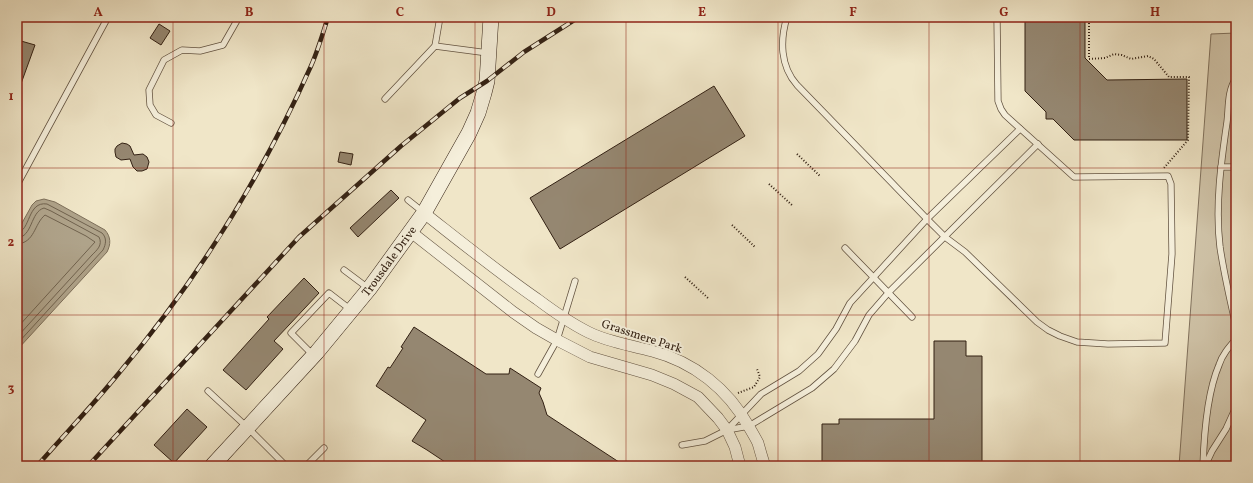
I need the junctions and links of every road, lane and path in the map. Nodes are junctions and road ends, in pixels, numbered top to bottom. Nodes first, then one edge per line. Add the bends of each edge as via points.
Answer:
1 (108, 17) edge
2 (239, 17) edge
3 (440, 17) edge
4 (491, 17) edge
5 (788, 17) edge
6 (997, 17) edge
7 (1089, 17) edge
8 (436, 46) junction
9 (488, 53) junction
10 (1236, 78) edge
11 (385, 99) dead end
12 (171, 123) dead end
13 (1020, 129) junction
14 (1038, 144) junction
15 (797, 154) dead end
16 (1221, 167) junction
17 (1236, 167) edge
18 (820, 176) dead end
19 (1164, 176) junction
20 (769, 184) dead end
21 (17, 185) edge
22 (408, 200) dead end
23 (793, 206) dead end
24 (424, 213) junction
25 (927, 219) junction
26 (732, 225) dead end
27 (411, 232) junction
28 (945, 237) junction
29 (755, 247) dead end
30 (845, 248) dead end
31 (344, 270) dead end
32 (685, 277) dead end
33 (874, 277) junction
34 (575, 281) dead end
35 (369, 290) junction
36 (889, 292) junction
37 (708, 298) dead end
38 (351, 311) junction
39 (912, 317) dead end
40 (563, 318) junction
41 (1236, 326) edge
42 (1236, 339) edge
43 (557, 340) junction
44 (313, 355) junction
45 (757, 369) dead end
46 (538, 374) dead end
47 (736, 389) dead end
48 (208, 391) dead end
49 (1236, 407) edge
50 (742, 414) junction
51 (749, 426) junction
52 (247, 427) junction
53 (727, 430) junction
54 (682, 445) dead end
55 (324, 448) dead end
56 (212, 466) edge
57 (286, 466) edge
58 (306, 466) edge
59 (740, 466) edge
60 (764, 466) edge
61 (1204, 466) edge

1 - 21 lane
2 - 12 lane via 223,45 200,51 182,50 164,60 149,90 150,105 156,114
3 - 8 lane
4 - 9 street, Trousdale Drive
5 - 25 lane via 784,30 783,58 793,81
6 - 13 lane via 998,101 1001,109
7 - 19 path via 1089,59 1105,58 1114,54 1131,59 1148,56 1154,59 1169,77 1189,77 1188,140 1164,167
8 - 9 lane
8 - 11 lane
9 - 24 street, Trousdale Drive via 484,94 478,113
10 - 16 lane via 1228,97
13 - 14 lane
13 - 25 lane
14 - 19 lane via 1074,177
14 - 28 lane
15 - 18 path
16 - 17 lane
16 - 41 lane via 1220,246
19 - 28 lane via 1168,176 1171,184 1172,246 1165,343 1086,344 1060,336 1038,322 965,252
20 - 23 path
22 - 24 lane
24 - 27 street, Trousdale Drive
24 - 40 street, Grassmere Park
25 - 28 lane
25 - 33 lane
26 - 29 path
27 - 35 street, Trousdale Drive
27 - 43 street via 513,312
28 - 36 lane
30 - 33 lane
31 - 35 lane
32 - 37 path
33 - 36 lane
33 - 50 lane via 850,303 818,354 799,371 761,394
34 - 40 lane
35 - 38 street, Trousdale Drive
36 - 39 lane
36 - 51 lane via 868,315 855,341 834,369 812,388
38 - 44 street, Trousdale Drive
38 - 44 lane via 329,293 291,333
40 - 43 lane
40 - 50 street, Grassmere Park via 588,332 617,343 670,356 688,364 728,396
42 - 61 lane via 1225,353 1214,379 1204,439
43 - 46 lane
43 - 53 street via 590,357 674,384 698,397
44 - 52 street, Trousdale Drive
45 - 47 path via 760,377 754,387 738,394
48 - 52 lane
49 - 61 lane
50 - 51 street, Grassmere Park
50 - 53 lane
51 - 53 lane
51 - 60 street, Grassmere Park
52 - 56 street, Trousdale Drive
52 - 57 lane
53 - 54 lane via 705,441
53 - 59 street
55 - 58 lane

